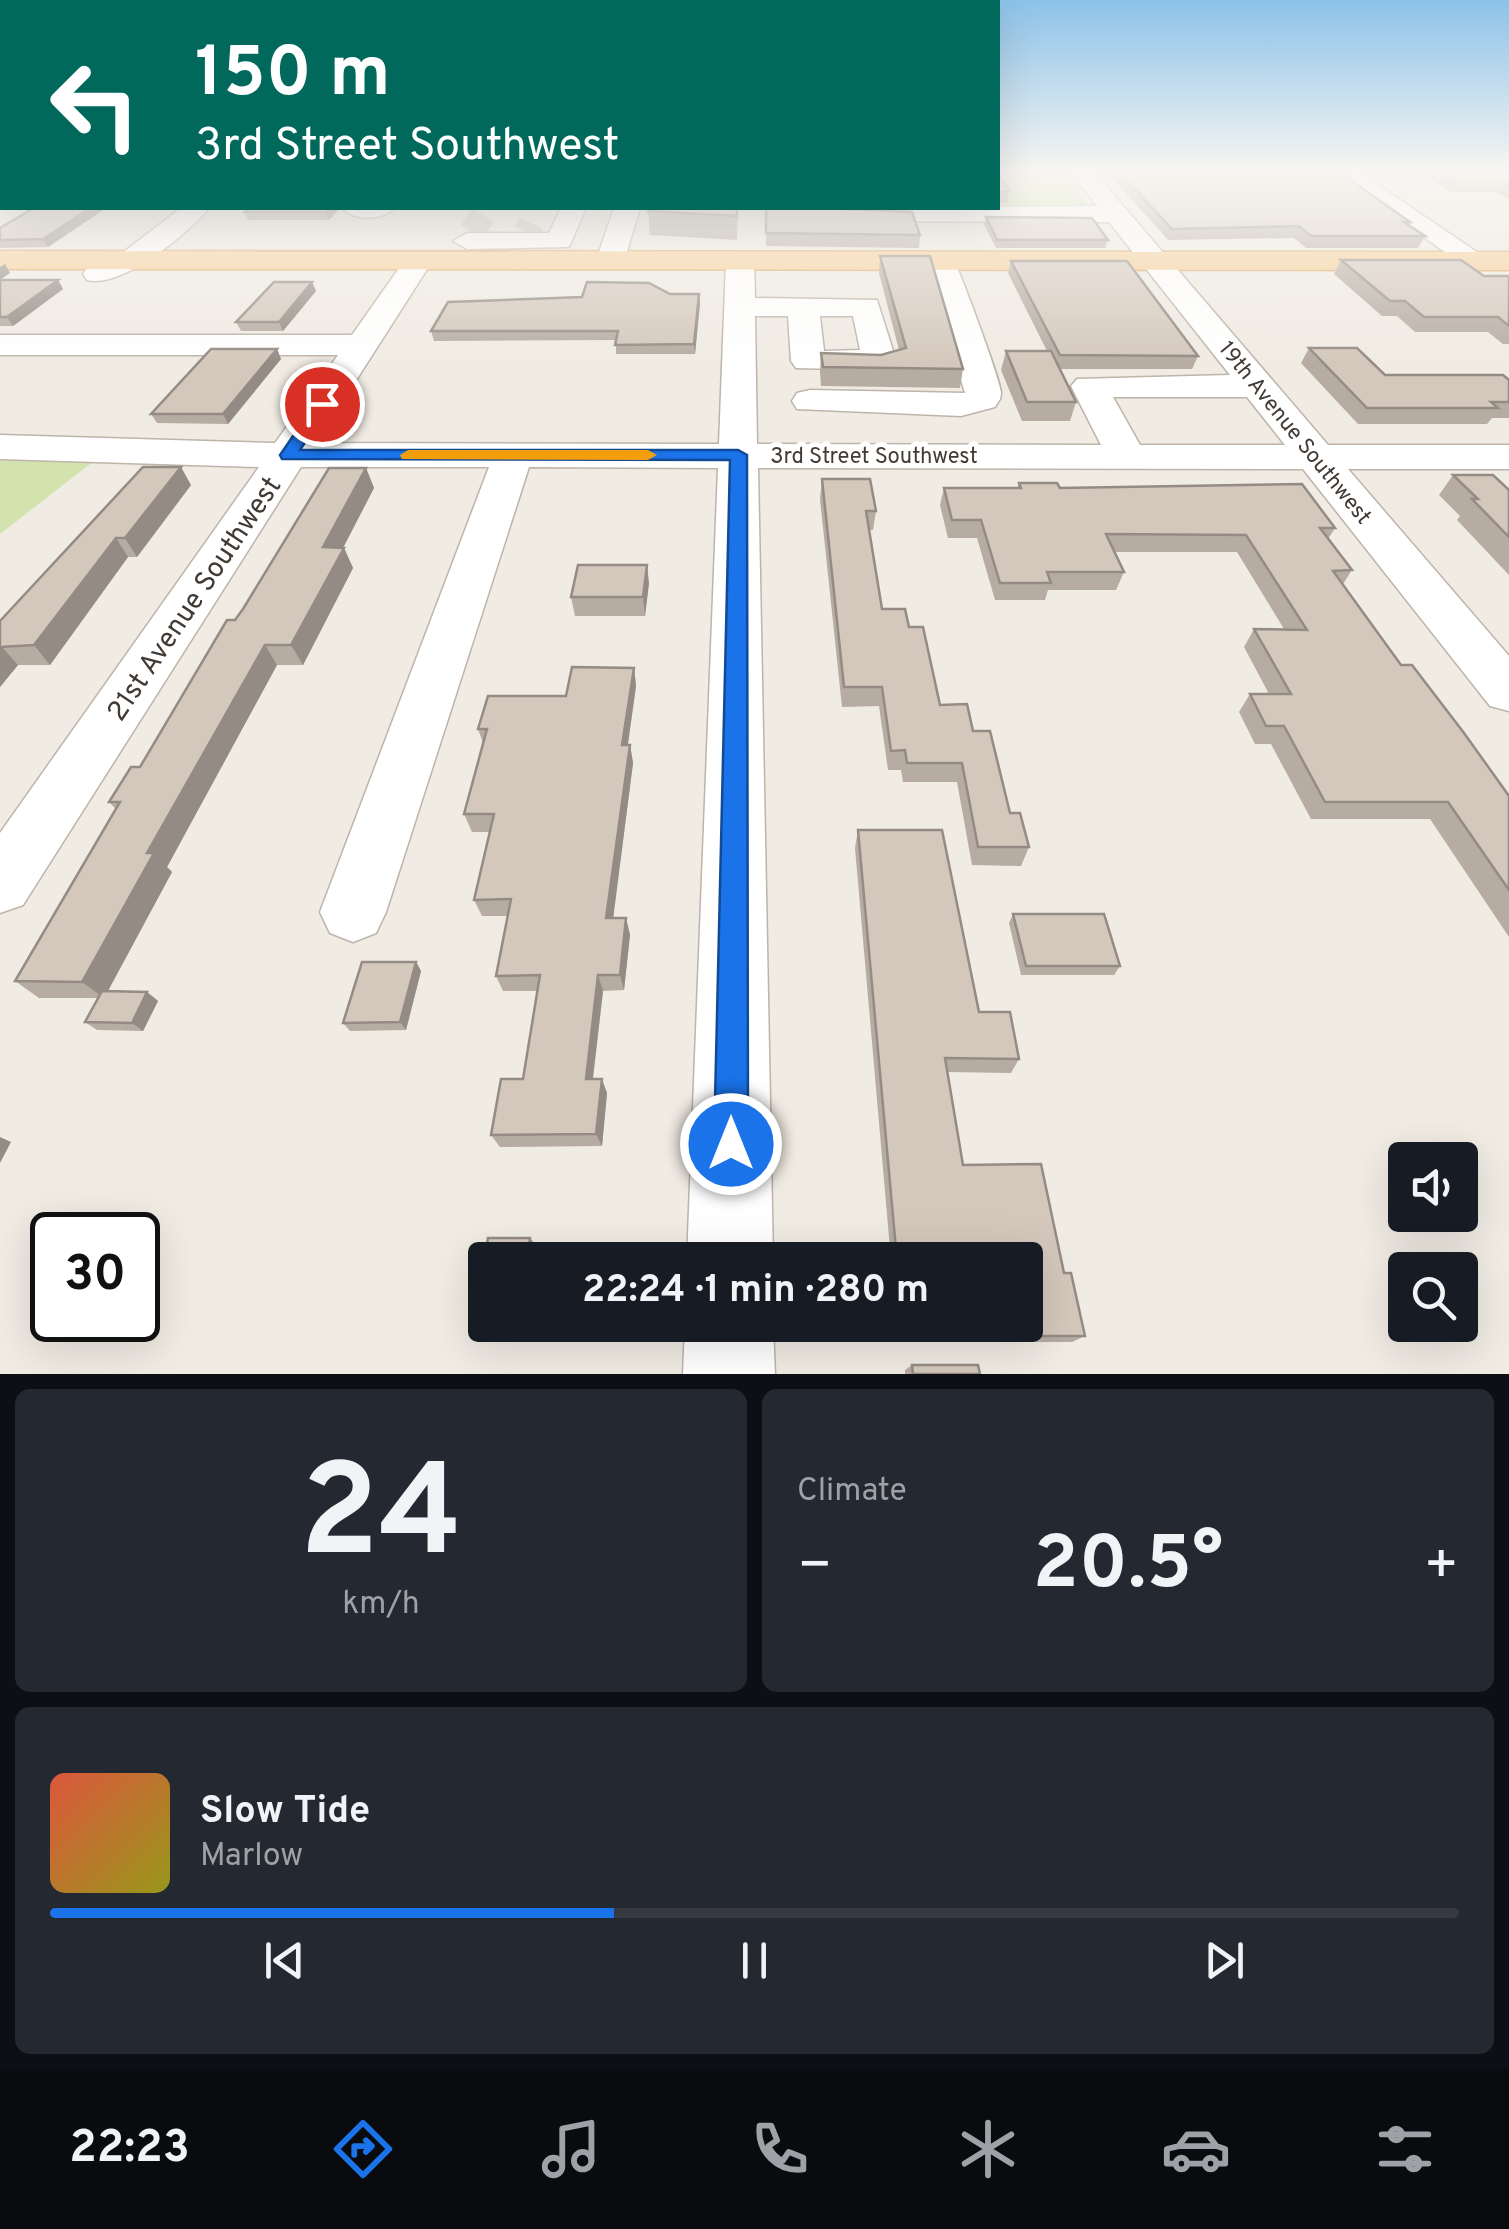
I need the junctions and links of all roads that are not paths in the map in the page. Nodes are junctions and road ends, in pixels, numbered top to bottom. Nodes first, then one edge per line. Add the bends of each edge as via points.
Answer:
1 (140, 236) edge
2 (153, 236) edge
3 (502, 236) tunnel mouth
4 (509, 236) edge
5 (570, 236) tunnel mouth
6 (618, 236) edge
7 (1136, 236) edge
8 (1439, 236) edge
9 (568, 251) junction
10 (0, 260) edge
11 (610, 261) junction
12 (1476, 261) junction
13 (1509, 262) edge
14 (109, 265) junction
15 (414, 267) junction
16 (944, 267) junction
17 (1163, 268) junction
18 (0, 274) edge
19 (1509, 274) edge
20 (740, 281) junction
21 (803, 307) junction
22 (362, 345) junction
23 (0, 346) edge
24 (808, 361) junction
25 (1258, 386) junction
26 (739, 400) junction
27 (810, 401) junction
28 (0, 448) edge
29 (288, 455) junction
30 (738, 455) junction
31 (513, 456) junction
32 (1127, 456) junction
33 (1315, 457) junction
34 (1509, 457) edge
35 (1509, 692) edge
36 (0, 886) edge
37 (353, 912) dead end
38 (730, 1242) edge
39 (729, 1342) edge
40 (728, 1374) edge

1 - 14 street
2 - 14 street
3 - 15 main road
4 - 9 main road
5 - 9 street
6 - 11 street
7 - 17 street, 19th Avenue Southwest
8 - 12 street
9 - 11 main road
10 - 14 main road
11 - 20 main road
12 - 13 main road
12 - 17 main road
14 - 15 main road
14 - 18 main road
15 - 20 main road
15 - 22 street, 21st Avenue Southwest
16 - 17 main road
16 - 20 main road
16 - 27 street via 982,399 961,405
17 - 19 main road
17 - 25 street, 19th Avenue Southwest
20 - 21 street
20 - 26 street
21 - 24 street
21 - 24 street via 866,307 879,360
22 - 23 street
22 - 29 street, 21st Avenue Southwest
24 - 27 street
25 - 32 street via 1089,386
25 - 33 street, 19th Avenue Southwest
26 - 27 street
26 - 30 street
28 - 29 street, 3rd Street Southwest
29 - 31 street, 3rd Street Southwest
29 - 36 street, 21st Avenue Southwest
30 - 31 street, 3rd Street Southwest
30 - 32 street, 3rd Street Southwest
30 - 38 street
31 - 37 street
32 - 33 street, 3rd Street Southwest
33 - 34 street, 3rd Street Southwest
33 - 35 street, 19th Avenue Southwest
39 - 40 street

